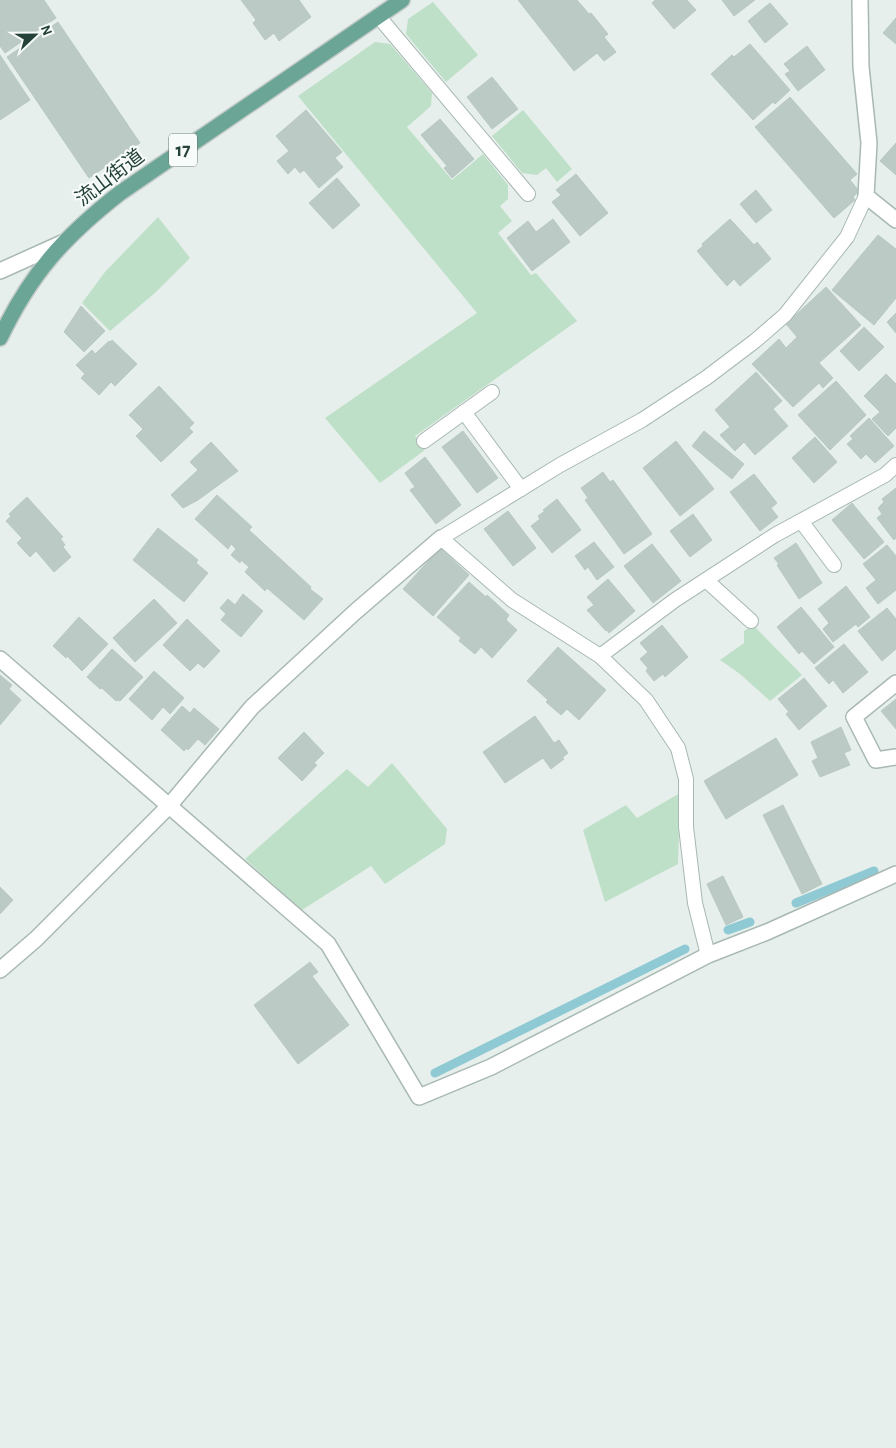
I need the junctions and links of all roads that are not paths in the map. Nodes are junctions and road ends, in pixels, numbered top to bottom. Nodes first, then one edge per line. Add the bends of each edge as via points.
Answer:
1 (402, 0) edge
2 (860, 0) edge
3 (379, 16) junction
4 (528, 194) dead end
5 (866, 196) junction
6 (896, 220) edge
7 (62, 243) junction
8 (0, 272) edge
9 (0, 338) edge
10 (492, 392) dead end
11 (464, 412) junction
12 (424, 441) dead end
13 (896, 465) edge
14 (521, 489) junction
15 (801, 521) junction
16 (441, 538) junction
17 (834, 565) dead end
18 (706, 580) junction
19 (751, 621) dead end
20 (600, 656) junction
21 (0, 659) edge
22 (896, 683) edge
23 (896, 757) edge
24 (169, 806) junction
25 (896, 874) edge
26 (708, 955) junction
27 (0, 970) edge

1 - 3 main road, 流山街道 / 17
2 - 5 street via 861,67 869,143
3 - 4 lane
3 - 7 main road, 流山街道 / 17 via 120,193
5 - 6 street
5 - 14 lane via 847,237 785,315 755,341 650,414
7 - 8 street
7 - 9 main road, 流山街道 / 17 via 34,277
10 - 11 lane
11 - 12 lane
11 - 14 lane
13 - 15 lane via 885,475
14 - 16 lane
15 - 17 lane
15 - 18 lane
16 - 20 lane via 512,600
16 - 24 street via 252,707
18 - 19 lane
18 - 20 lane
20 - 26 lane via 646,700 678,748 686,779 686,827 695,903
21 - 24 street
22 - 23 street via 854,718 876,760
24 - 26 street via 328,944 419,1097 491,1067
24 - 27 street via 36,939
25 - 26 street

